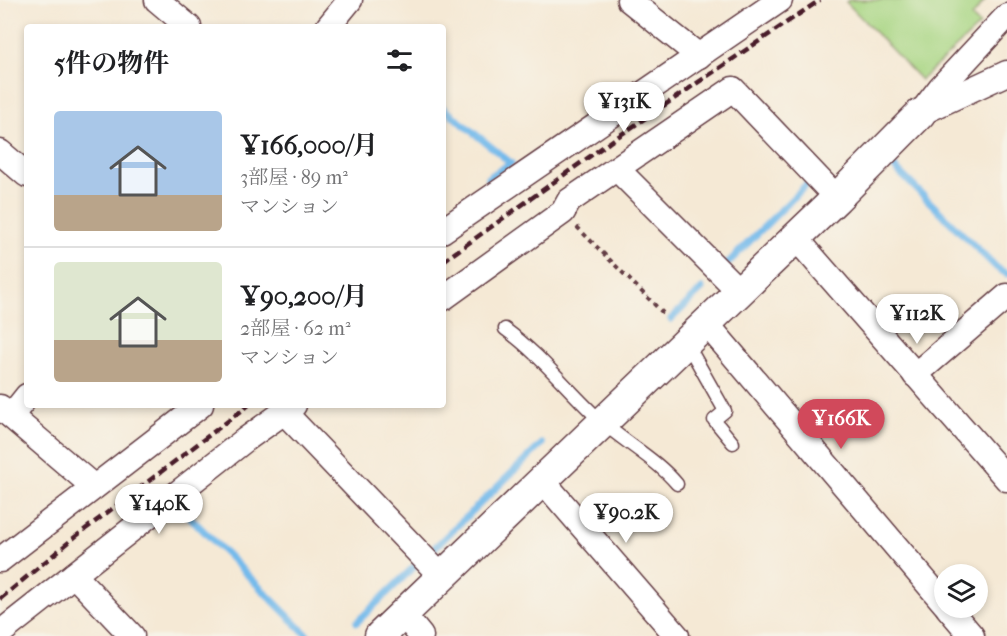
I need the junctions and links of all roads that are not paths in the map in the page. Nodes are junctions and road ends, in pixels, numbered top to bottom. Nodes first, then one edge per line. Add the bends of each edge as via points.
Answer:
1 (158, 0) edge
2 (350, 0) edge
3 (629, 0) edge
4 (780, 0) edge
5 (1007, 16) edge
6 (186, 24) edge
7 (330, 24) edge
8 (699, 56) junction
9 (1007, 73) edge
10 (920, 114) junction
11 (0, 152) edge
12 (617, 169) junction
13 (24, 172) edge
14 (837, 198) junction
15 (446, 228) edge
16 (795, 237) junction
17 (739, 291) junction
18 (446, 296) edge
19 (1007, 296) edge
20 (505, 329) dead end
21 (696, 333) junction
22 (915, 375) junction
23 (24, 398) edge
24 (197, 408) edge
25 (289, 409) edge
26 (5, 411) edge
27 (603, 422) junction
28 (733, 444) dead end
29 (1007, 479) edge
30 (542, 480) junction
31 (677, 484) dead end
32 (94, 487) junction
33 (2, 555) edge
34 (74, 576) junction
35 (442, 577) junction
36 (934, 593) edge
37 (956, 618) edge
38 (412, 625) edge
39 (0, 633) edge
40 (132, 636) edge
41 (380, 636) edge
42 (677, 636) edge
43 (972, 636) edge

1 - 6 street
2 - 7 street
3 - 8 street
4 - 8 street
5 - 10 street
8 - 15 street
9 - 10 street
10 - 14 street
11 - 13 street
12 - 14 street via 733,89
12 - 17 street
12 - 18 street
14 - 16 street
16 - 17 street
16 - 22 street
17 - 21 street
19 - 22 street
20 - 27 lane via 528,346
21 - 27 street
21 - 28 lane via 725,411 714,420
21 - 36 street
22 - 29 street
23 - 26 street
24 - 32 street
25 - 34 street
25 - 35 street
26 - 32 street
27 - 30 street
27 - 31 lane via 663,467
30 - 35 street
30 - 42 street
32 - 33 street
34 - 39 street
34 - 40 street
35 - 38 street
37 - 43 street
38 - 41 street

